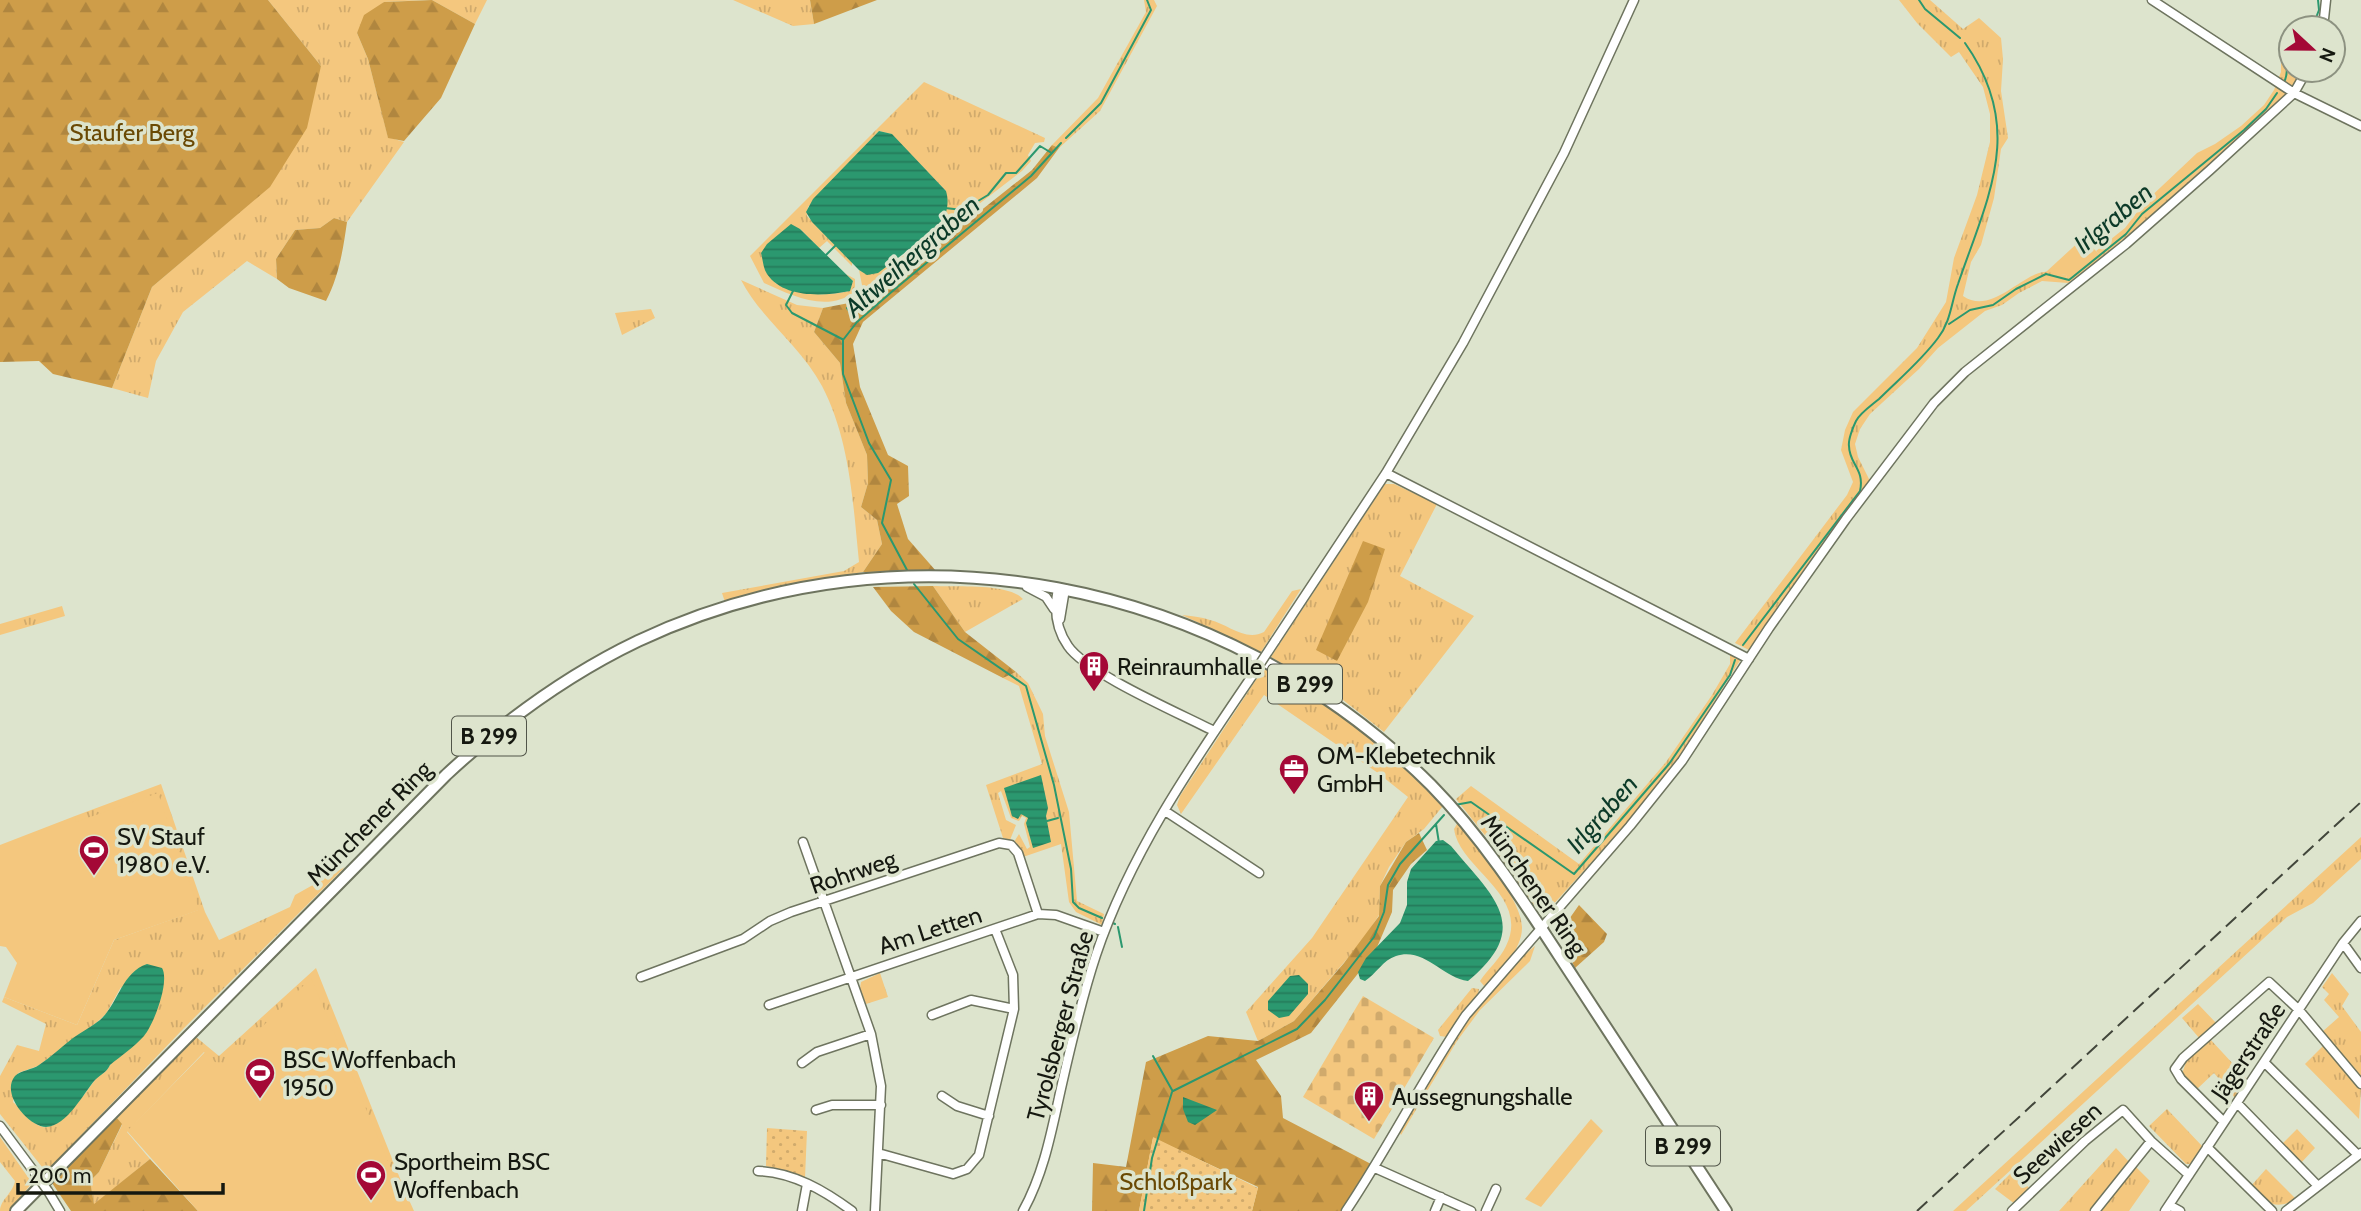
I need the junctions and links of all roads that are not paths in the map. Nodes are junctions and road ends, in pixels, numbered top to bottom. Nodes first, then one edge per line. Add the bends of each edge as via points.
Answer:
1 (1634, 0) edge
2 (2152, 0) edge
3 (2299, 84) edge
4 (2294, 93) junction
5 (2361, 126) edge
6 (1386, 473) junction
7 (1015, 582) junction
8 (1061, 589) junction
9 (1055, 610) junction
10 (1059, 625) junction
11 (1749, 659) junction
12 (1214, 731) junction
13 (1165, 811) junction
14 (803, 842) dead end
15 (1259, 873) dead end
16 (825, 902) junction
17 (1038, 914) junction
18 (2361, 921) edge
19 (1541, 928) junction
20 (995, 929) junction
21 (1104, 932) junction
22 (2343, 943) junction
23 (2361, 968) edge
24 (641, 977) dead end
25 (851, 977) junction
26 (769, 1004) dead end
27 (1014, 1009) junction
28 (2299, 1010) junction
29 (932, 1014) dead end
30 (871, 1034) junction
31 (802, 1063) dead end
32 (2265, 1063) junction
33 (2361, 1084) edge
34 (942, 1096) dead end
35 (2236, 1103) junction
36 (881, 1105) junction
37 (816, 1110) dead end
38 (989, 1116) junction
39 (2224, 1122) junction
40 (0, 1126) edge
41 (2151, 1141) junction
42 (2207, 1147) junction
43 (878, 1153) junction
44 (2360, 1154) edge
45 (1375, 1168) junction
46 (758, 1171) dead end
47 (2189, 1175) junction
48 (807, 1184) junction
49 (2318, 1186) junction
50 (1496, 1189) dead end
51 (1441, 1197) junction
52 (2167, 1208) edge
53 (16, 1211) edge
54 (60, 1211) edge
55 (802, 1211) edge
56 (852, 1211) edge
57 (875, 1211) edge
58 (1023, 1211) edge
59 (1346, 1211) edge
60 (1435, 1211) edge
61 (1471, 1211) edge
62 (1486, 1211) edge
63 (1726, 1211) edge
64 (2012, 1211) edge
65 (2095, 1211) edge
66 (2180, 1211) edge
67 (2272, 1211) edge
68 (2286, 1211) edge

1 - 6 street, Tyrolsberger Straße via 1564,153 1463,343
2 - 4 street
3 - 4 street
4 - 5 street
4 - 11 street via 2126,244 1953,383 1846,519
6 - 11 street
6 - 12 street, Tyrolsberger Straße, bridge
7 - 8 main road, Münchener Ring / B 299
7 - 9 street via 1044,595
7 - 53 main road, Münchener Ring / B 299 via 901,577 803,588 720,609 669,628 584,670 513,717 446,775
8 - 9 street
8 - 10 street
8 - 19 main road, Münchener Ring / B 299 via 1163,615 1213,635 1274,665 1336,704 1441,796 1484,846
9 - 10 street
10 - 12 street via 1068,646 1085,663
11 - 19 street via 1682,761
12 - 13 street, Tyrolsberger Straße
13 - 15 street
13 - 21 street, Tyrolsberger Straße via 1124,884
14 - 16 street
16 - 17 street, Rohrweg via 1003,843 1018,853
16 - 24 street, Rohrweg via 778,918 733,944
16 - 25 street
17 - 20 street, Am Letten
17 - 21 street via 1056,915
18 - 22 street, Jägerstraße
19 - 45 street via 1466,1015
19 - 63 main road, Münchener Ring / B 299
20 - 25 street, Am Letten
20 - 27 street via 1013,975
21 - 58 street, Tyrolsberger Straße via 1075,1026 1043,1167
22 - 23 street
22 - 28 street, Jägerstraße
25 - 26 street, Am Letten
25 - 30 street
27 - 29 street via 971,1000
27 - 38 street
28 - 32 street, Jägerstraße
28 - 33 street
28 - 39 street via 2269,982 2178,1064 2176,1074
30 - 31 street via 817,1052
30 - 36 street
32 - 35 street, Jägerstraße
32 - 44 street
34 - 38 street
35 - 39 street, Jägerstraße
35 - 49 street
36 - 37 street via 832,1105
36 - 43 street
38 - 43 street via 979,1155 960,1172 947,1173
39 - 42 street, Jägerstraße
40 - 54 street, bridge
41 - 47 street, Seewiesen
41 - 64 street, Seewiesen via 2123,1110
41 - 65 street
42 - 47 street, Jägerstraße
42 - 67 street
43 - 57 street
44 - 49 street
45 - 51 street
45 - 59 street
46 - 48 street
47 - 52 street, Jägerstraße
48 - 55 street
48 - 56 street
49 - 68 street
50 - 62 street
51 - 60 street
51 - 61 street
52 - 66 street, Jägerstraße

